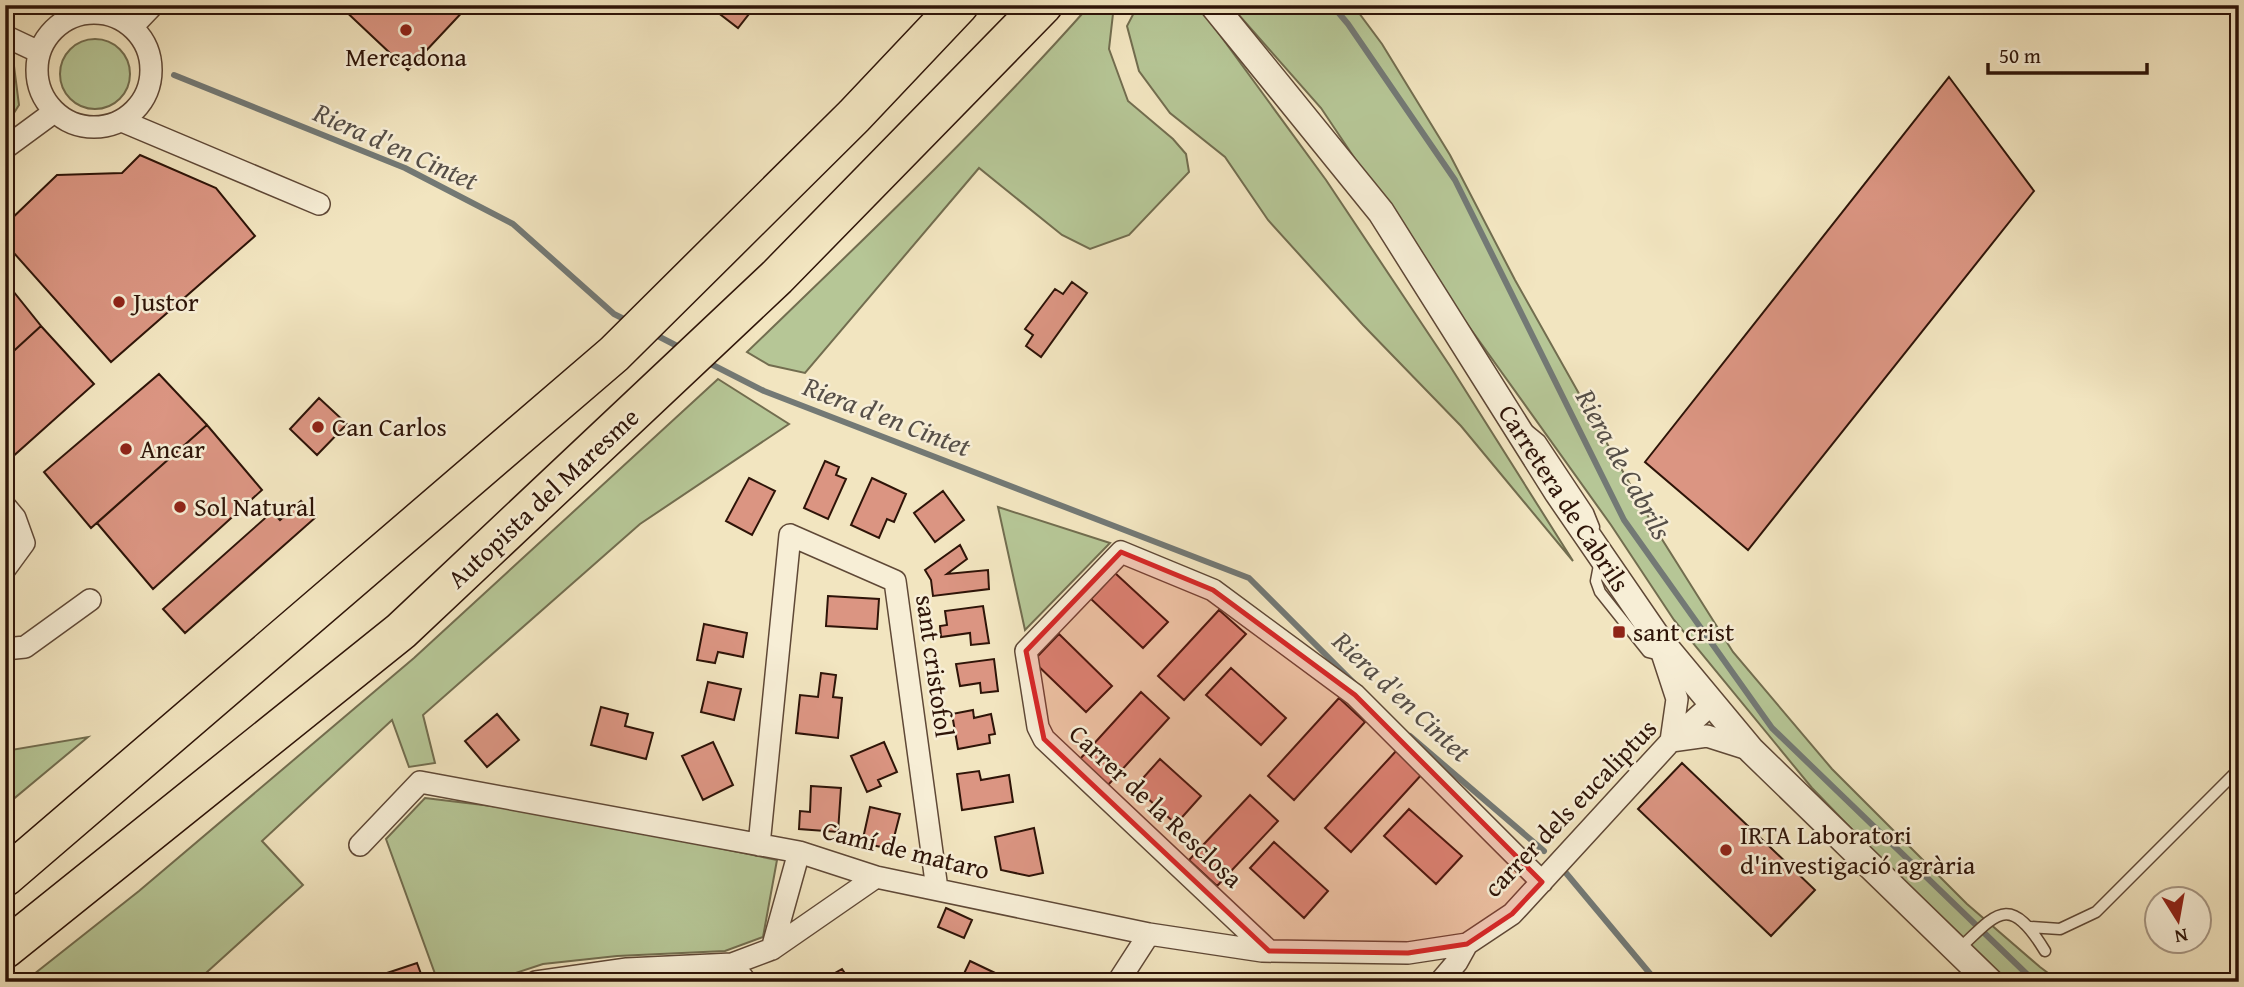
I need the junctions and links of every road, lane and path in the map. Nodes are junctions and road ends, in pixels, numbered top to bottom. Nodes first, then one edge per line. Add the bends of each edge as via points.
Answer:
1 (153, 5) edge
2 (959, 5) edge
3 (1043, 5) edge
4 (1213, 5) edge
5 (132, 27) junction
6 (5, 36) edge
7 (40, 52) junction
8 (54, 113) junction
9 (122, 121) junction
10 (5, 148) edge
11 (319, 204) dead end
12 (5, 506) edge
13 (5, 569) edge
14 (90, 600) dead end
15 (5, 649) edge
16 (1665, 651) junction
17 (1713, 703) junction
18 (1671, 741) junction
19 (1751, 750) junction
20 (2239, 769) edge
21 (360, 845) dead end
22 (759, 845) junction
23 (799, 852) junction
24 (5, 877) edge
25 (876, 877) junction
26 (1542, 882) junction
27 (937, 889) junction
28 (2030, 927) junction
29 (1149, 934) junction
30 (1467, 944) junction
31 (772, 948) junction
32 (5, 950) edge
33 (1269, 951) junction
34 (2045, 951) dead end
35 (1957, 952) junction
36 (732, 964) junction
37 (537, 982) edge
38 (746, 982) edge
39 (1118, 982) edge
40 (1440, 982) edge
41 (1990, 982) edge

1 - 5 street
2 - 24 highway via 614,354
3 - 32 highway, Autopista del Maresme via 777,277 401,631
4 - 16 street, Carretera de Cabrils via 1381,212
5 - 7 street via 96,13 75,16 55,29
5 - 9 street via 148,48 152,78 143,102
6 - 7 street
7 - 8 street via 37,80
8 - 9 street via 80,127 101,128
8 - 10 street
9 - 11 street
12 - 13 street via 24,543
14 - 15 street via 25,647
16 - 17 street, Carretera de Cabrils
16 - 18 street, carrer dels eucaliptus via 1677,699
17 - 18 street, carrer dels eucaliptus
17 - 19 street, Carretera de Cabrils
18 - 19 street, carrer dels eucaliptus via 1707,736
18 - 26 street, carrer dels eucaliptus
19 - 35 street, Carretera de Cabrils
20 - 28 lane via 2096,912 2060,929
21 - 22 street, Camí de mataro via 420,782
22 - 23 street, Camí de mataro
22 - 27 street, sant cristofol via 790,535 895,582
23 - 25 street, Camí de mataro
23 - 31 street
25 - 27 street, Camí de mataro
25 - 31 street
26 - 30 street, carrer dels eucaliptus via 1513,914
26 - 33 street, Carrer de la Resclosa via 1355,695 1213,590 1121,552 1026,651 1038,727 1044,739
27 - 29 street, Camí de mataro
28 - 34 lane
28 - 35 lane via 1999,914
29 - 33 street, Camí de mataro
29 - 39 street
30 - 33 street, Camí de mataro via 1408,953
30 - 40 street, carrer dels eucaliptus
31 - 36 street
35 - 41 street, Carretera de Cabrils
36 - 37 street via 627,969
36 - 38 street

